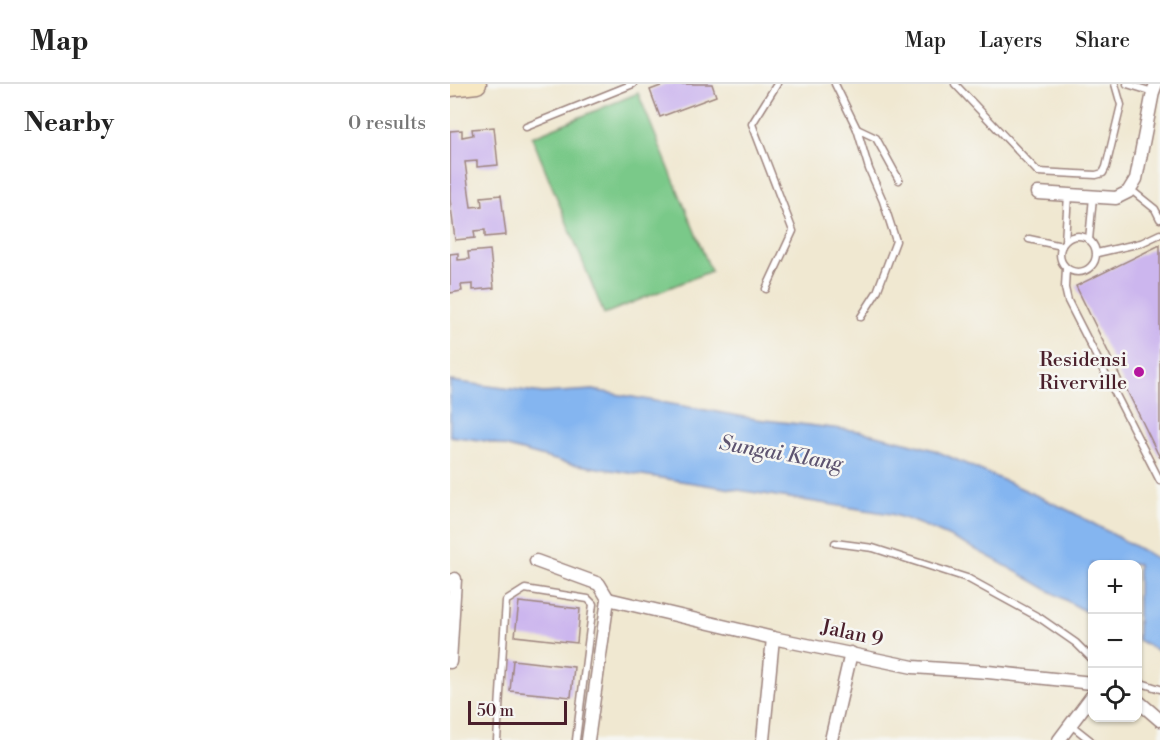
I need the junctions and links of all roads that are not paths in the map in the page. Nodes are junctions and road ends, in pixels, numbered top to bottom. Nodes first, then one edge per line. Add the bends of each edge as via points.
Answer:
1 (477, 84) edge
2 (633, 84) edge
3 (777, 84) edge
4 (835, 84) edge
5 (955, 84) edge
6 (1115, 84) edge
7 (1127, 84) edge
8 (450, 87) edge
9 (1154, 88) edge
10 (526, 127) dead end
11 (857, 129) junction
12 (899, 180) dead end
13 (1130, 189) junction
14 (1038, 193) dead end
15 (1068, 195) junction
16 (1093, 196) junction
17 (1160, 219) edge
18 (1160, 234) edge
19 (1029, 239) dead end
20 (1089, 240) junction
21 (1064, 244) junction
22 (1097, 253) junction
23 (1066, 268) junction
24 (766, 290) dead end
25 (861, 317) dead end
26 (1160, 481) edge
27 (835, 543) dead end
28 (536, 561) dead end
29 (455, 579) dead end
30 (608, 599) junction
31 (773, 638) junction
32 (851, 653) junction
33 (1088, 655) edge
34 (450, 662) edge
35 (1088, 684) edge
36 (1142, 684) edge
37 (1160, 689) edge
38 (1088, 702) edge
39 (1142, 705) edge
40 (1160, 720) edge
41 (1071, 725) junction
42 (497, 740) edge
43 (576, 740) edge
44 (588, 740) edge
45 (763, 740) edge
46 (831, 740) edge
47 (1059, 740) edge
48 (1090, 740) edge

1 - 8 main road
2 - 10 lane
3 - 24 lane via 752,124 793,231
4 - 11 lane
5 - 6 lane via 1038,172 1096,174 1106,167 1118,120 1121,105
7 - 9 lane
9 - 13 street via 1136,179
11 - 12 lane via 876,138
11 - 25 lane via 896,241 877,292
13 - 16 street via 1116,198
13 - 17 lane via 1155,209
14 - 15 street
15 - 16 street
15 - 21 lane
16 - 20 lane
18 - 22 lane
19 - 21 lane
20 - 21 lane via 1076,236
20 - 22 lane
21 - 23 lane via 1060,258
22 - 23 lane via 1093,265 1084,272
23 - 26 lane via 1068,301
27 - 33 lane via 873,548 967,578 1040,618
28 - 30 street via 599,584
29 - 34 street
30 - 31 street, Jalan 9
30 - 44 street
31 - 32 street, Jalan 9
31 - 45 street
32 - 35 street, Jalan 9 via 913,667
32 - 46 street
36 - 37 lane
38 - 41 street
39 - 40 street
41 - 47 street
41 - 48 lane
42 - 43 lane via 506,601 525,589 593,603

